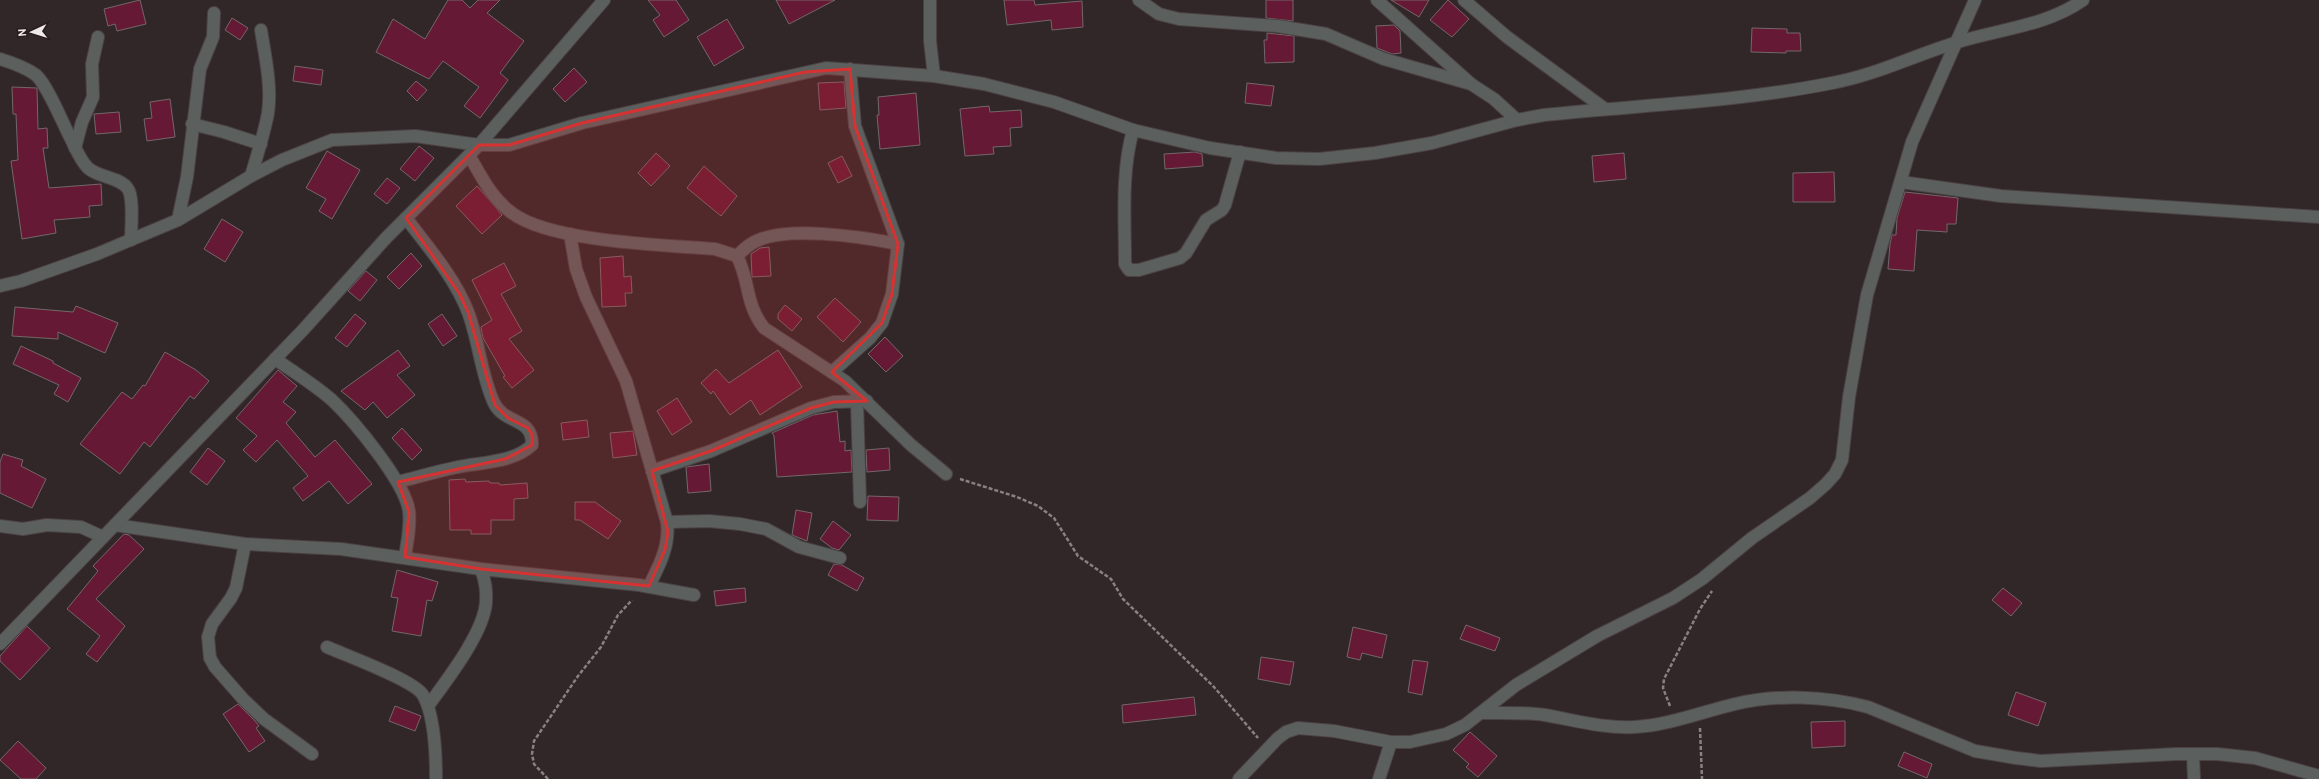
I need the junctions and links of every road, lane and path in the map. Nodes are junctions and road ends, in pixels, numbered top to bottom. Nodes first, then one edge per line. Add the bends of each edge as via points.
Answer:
1 (604, 0) edge
2 (930, 0) edge
3 (1139, 0) edge
4 (1377, 0) edge
5 (1464, 0) edge
6 (1975, 0) edge
7 (2083, 0) edge
8 (214, 13) dead end
9 (261, 30) dead end
10 (98, 37) dead end
11 (1957, 42) junction
12 (0, 59) edge
13 (850, 69) junction
14 (934, 76) junction
15 (1471, 84) junction
16 (1604, 109) junction
17 (1517, 120) junction
18 (192, 124) junction
19 (1133, 130) junction
20 (261, 144) junction
21 (480, 146) junction
22 (75, 148) junction
23 (1240, 152) junction
24 (468, 156) junction
25 (250, 176) junction
26 (1901, 182) junction
27 (2319, 217) edge
28 (406, 218) junction
29 (178, 220) junction
30 (570, 234) junction
31 (131, 240) junction
32 (898, 244) junction
33 (736, 256) junction
34 (0, 286) edge
35 (275, 359) junction
36 (832, 372) junction
37 (862, 402) junction
38 (652, 471) junction
39 (946, 474) joint
40 (398, 482) junction
41 (860, 502) dead end
42 (667, 522) junction
43 (115, 524) junction
44 (0, 526) edge
45 (103, 537) junction
46 (245, 544) junction
47 (405, 557) junction
48 (840, 558) dead end
49 (1718, 567) junction
50 (481, 569) junction
51 (644, 585) junction
52 (694, 595) dead end
53 (0, 644) edge
54 (327, 647) dead end
55 (428, 706) junction
56 (1481, 713) junction
57 (1695, 714) junction
58 (1666, 722) junction
59 (1391, 742) junction
60 (1268, 748) junction
61 (312, 754) dead end
62 (2193, 754) junction
63 (2319, 776) edge
64 (436, 779) edge
65 (548, 779) edge
66 (1239, 779) edge
67 (1379, 779) edge
68 (1702, 779) edge
69 (2194, 779) edge

1 - 21 street
2 - 14 street via 930,41
3 - 15 street via 1159,14 1180,19 1277,26 1326,34 1384,59
4 - 15 street
5 - 16 street
6 - 11 street
7 - 11 street via 2072,8 2043,20
8 - 18 street via 213,37 200,69
9 - 20 street via 268,112
10 - 22 street via 92,64 93,97 82,122
11 - 16 street via 1882,71 1833,83 1757,95
11 - 26 street via 1912,142
12 - 22 street via 37,76 52,100
13 - 14 street
13 - 21 street via 826,68 804,72 661,107 582,123 509,145
13 - 32 street via 855,126
14 - 19 street via 984,84 1054,102
15 - 17 street via 1494,99
16 - 17 street
17 - 23 street via 1432,143 1375,153 1319,159 1276,158
18 - 20 street
18 - 29 street via 187,177
19 - 23 street via 1210,148
19 - 23 street via 1128,150 1125,187 1125,264 1129,270 1172,262 1186,253 1206,220 1225,206
20 - 25 street
21 - 24 street
21 - 25 street via 415,136 332,140
22 - 31 street via 89,168 100,176 124,184 128,188 131,200
24 - 28 street
24 - 30 street via 487,187 512,213 532,225
25 - 29 street
26 - 27 street via 2001,196
26 - 49 street via 1867,295 1839,467 1826,484 1810,498 1752,538
28 - 35 street
28 - 40 street via 459,293 468,312 495,405 508,418 528,428 532,435 532,445 526,451 505,459 459,466
29 - 31 street
30 - 33 street via 714,249
30 - 38 street via 576,269 597,322 626,380
31 - 34 street via 28,279
32 - 33 street via 839,234 782,235 752,243
32 - 36 street via 892,294 882,323 870,338
33 - 36 street via 743,271 754,316 764,328 802,355
35 - 40 street via 332,400
35 - 43 street
36 - 37 street
37 - 38 street via 834,402 811,408 711,451
37 - 39 street
37 - 41 street
38 - 42 street
39 - 60 path via 1017,497 1038,506 1054,518 1078,556 1111,579 1123,598 1214,687
40 - 47 street via 409,512
42 - 48 street via 709,521 766,529 799,547
42 - 51 street via 666,550
43 - 45 street
43 - 46 street
44 - 45 street via 23,529 48,525 81,527
45 - 53 street
46 - 47 street via 341,549
46 - 61 street via 236,588 212,624 208,637 210,658 215,667 264,719
47 - 50 street
49 - 56 street via 1673,598 1597,636 1516,685
49 - 58 path via 1711,594 1700,609 1664,679 1663,688 1670,708
50 - 51 street
50 - 55 street via 487,588 481,620 470,645
51 - 52 street
51 - 65 path via 618,615 601,648 534,741 534,764
54 - 55 street via 410,684 422,693
55 - 64 street via 434,740
56 - 58 street via 1543,715 1633,727
56 - 59 street via 1465,725 1446,734 1422,740
57 - 58 street
57 - 62 street via 1754,700 1810,699 1868,707 1975,751 2016,758 2041,761
57 - 68 path via 1701,734
59 - 60 street via 1305,728 1286,732
59 - 67 street
60 - 66 street
62 - 63 street via 2255,758
62 - 69 street

